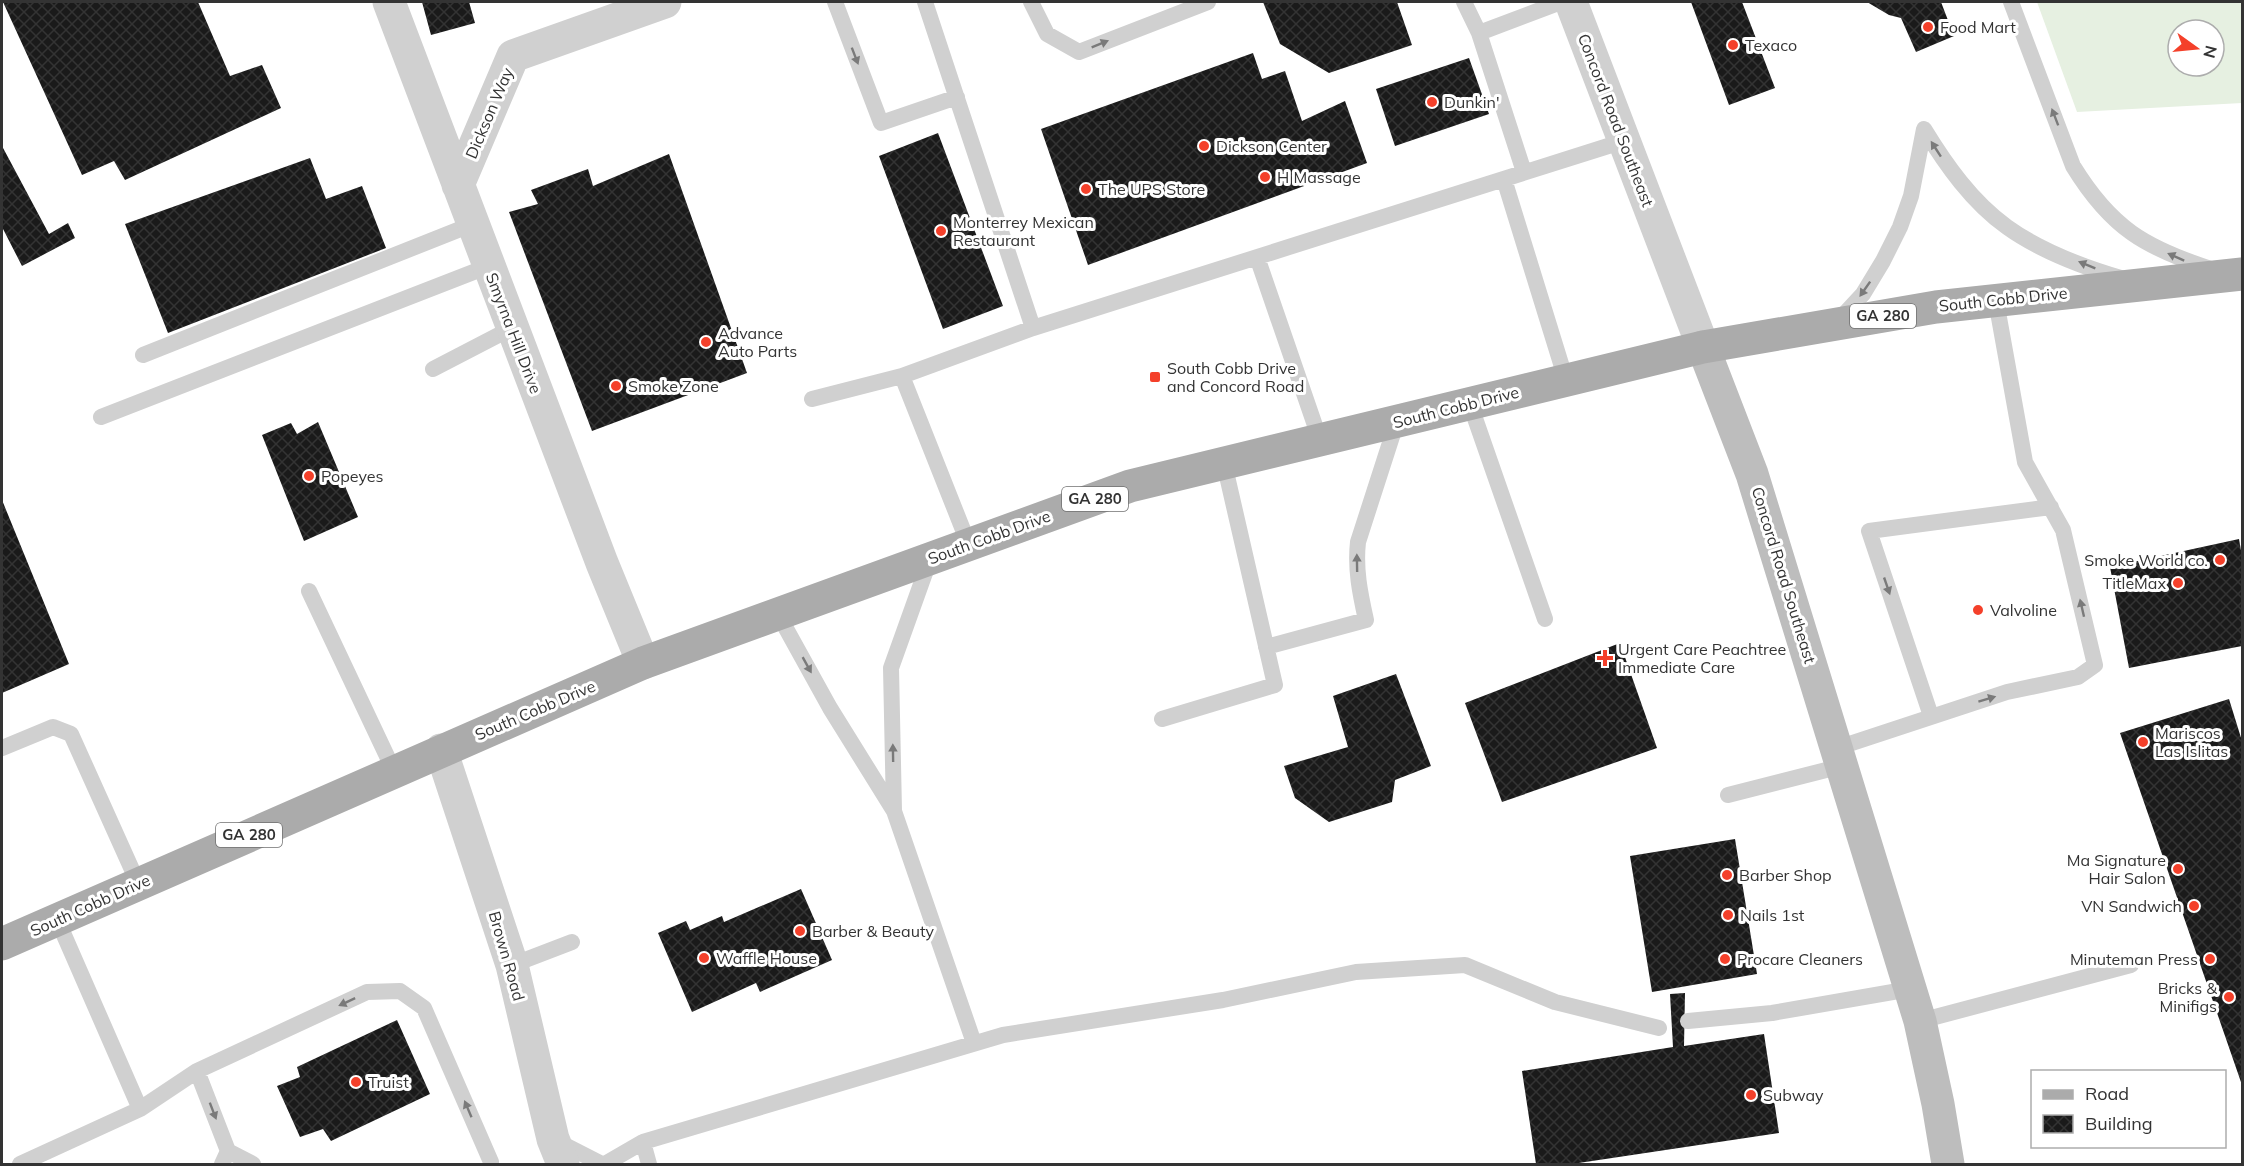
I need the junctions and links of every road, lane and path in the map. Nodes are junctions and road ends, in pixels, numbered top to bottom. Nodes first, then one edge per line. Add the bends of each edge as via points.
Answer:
1 (389, 2) edge
2 (665, 2) edge
3 (835, 2) edge
4 (925, 2) edge
5 (1031, 2) edge
6 (1208, 2) edge
7 (1464, 2) edge
8 (1561, 2) edge
9 (1571, 2) edge
10 (2011, 2) edge
11 (1479, 33) junction
12 (957, 97) junction
13 (1624, 141) junction
14 (1524, 172) junction
15 (1503, 179) junction
16 (458, 185) junction
17 (473, 224) junction
18 (1257, 257) junction
19 (489, 266) junction
20 (2237, 275) edge
21 (2142, 285) junction
22 (1996, 301) junction
23 (1835, 324) junction
24 (512, 328) junction
25 (1033, 328) junction
26 (1702, 347) junction
27 (143, 355) dead end
28 (433, 369) dead end
29 (902, 376) junction
30 (1566, 380) junction
31 (812, 399) dead end
32 (1470, 404) junction
33 (101, 417) dead end
34 (1397, 421) junction
35 (1320, 440) junction
36 (1224, 463) junction
37 (2051, 507) junction
38 (969, 545) junction
39 (930, 559) junction
40 (309, 591) dead end
41 (778, 614) junction
42 (1545, 619) dead end
43 (1266, 647) junction
44 (643, 663) junction
45 (1932, 716) junction
46 (1162, 719) dead end
47 (2, 748) edge
48 (441, 750) junction
49 (1839, 757) junction
50 (394, 771) junction
51 (1728, 795) dead end
52 (894, 812) junction
53 (138, 884) junction
54 (57, 919) junction
55 (572, 942) dead end
56 (2, 944) edge
57 (512, 965) junction
58 (2132, 965) dead end
59 (1910, 989) junction
60 (1688, 1021) dead end
61 (1920, 1021) junction
62 (1659, 1028) dead end
63 (974, 1043) junction
64 (197, 1071) junction
65 (140, 1109) junction
66 (643, 1142) junction
67 (558, 1152) edge
68 (225, 1157) edge
69 (491, 1162) dead end
70 (20, 1164) edge
71 (253, 1164) edge
72 (604, 1164) edge
73 (649, 1164) edge
74 (1948, 1164) edge

1 - 16 street, Smyrna Hill Drive
2 - 16 street, Dickson Way via 513,56
3 -> 12 lane via 881,123
4 - 12 lane
5 -> 6 lane via 1047,34 1079,52
7 - 11 lane
8 - 11 lane
9 - 13 street, Concord Road Southeast
20 -> 10 lane via 2181,260 2140,240 2108,214 2073,166
11 - 14 lane
12 - 25 lane
13 - 14 lane
13 - 26 street, Concord Road Southeast
14 - 15 lane
15 - 18 lane
15 - 30 lane
16 - 17 street, Smyrna Hill Drive
17 - 19 street, Smyrna Hill Drive
17 - 27 lane
18 - 25 lane
18 - 35 lane
19 - 24 street, Smyrna Hill Drive
19 - 33 lane
20 - 21 main road, South Cobb Drive / GA 280
21 - 22 main road, South Cobb Drive / GA 280
21 -> 23 lane via 2027,241 2004,225 1948,168 1924,129 1911,196 1900,227 1863,294
22 - 23 main road, South Cobb Drive / GA 280
22 - 37 lane via 2025,462
23 - 26 main road, South Cobb Drive / GA 280
24 - 28 lane
24 - 44 street, Smyrna Hill Drive
25 - 29 lane
26 - 30 main road, South Cobb Drive / GA 280
26 - 49 main road, Concord Road Southeast via 1752,474
29 - 31 lane
29 - 38 lane
30 - 32 main road, South Cobb Drive / GA 280
32 - 34 main road, South Cobb Drive / GA 280
32 - 42 lane
34 - 35 main road, South Cobb Drive / GA 280
43 -> 34 lane via 1366,620 1358,585 1358,542
35 - 36 main road, South Cobb Drive / GA 280
36 - 38 main road, South Cobb Drive / GA 280 via 1130,486
36 - 43 lane
45 -> 37 lane via 2007,692 2078,677 2095,665 2063,530
37 -> 45 lane via 1869,531
38 - 39 main road, South Cobb Drive / GA 280
39 - 41 main road, South Cobb Drive / GA 280
52 -> 39 lane via 891,668
40 - 50 lane
41 - 44 main road, South Cobb Drive / GA 280
41 -> 52 lane
43 - 46 lane via 1275,685
44 - 48 main road, South Cobb Drive / GA 280
45 - 49 lane
47 - 53 lane via 53,727 71,734
48 - 50 main road, South Cobb Drive / GA 280
48 - 57 street, Brown Road
49 - 51 lane
49 - 59 main road, Concord Road Southeast
50 - 53 main road, South Cobb Drive / GA 280
52 - 63 lane
53 - 54 main road, South Cobb Drive / GA 280
54 - 56 main road, South Cobb Drive / GA 280
54 - 65 lane
55 - 57 lane
57 - 67 street, Brown Road
58 - 61 lane
59 - 60 lane via 1772,1013
59 - 61 main road, Concord Road Southeast
61 - 74 main road, Concord Road Southeast
62 - 63 lane via 1555,1002 1466,965 1356,972 1223,1000
63 - 66 lane
64 - 65 lane
64 -> 68 lane
69 -> 64 lane via 424,1008 400,990 368,992
65 - 70 lane
66 - 72 lane
66 - 73 lane
67 - 72 lane
68 - 71 lane

